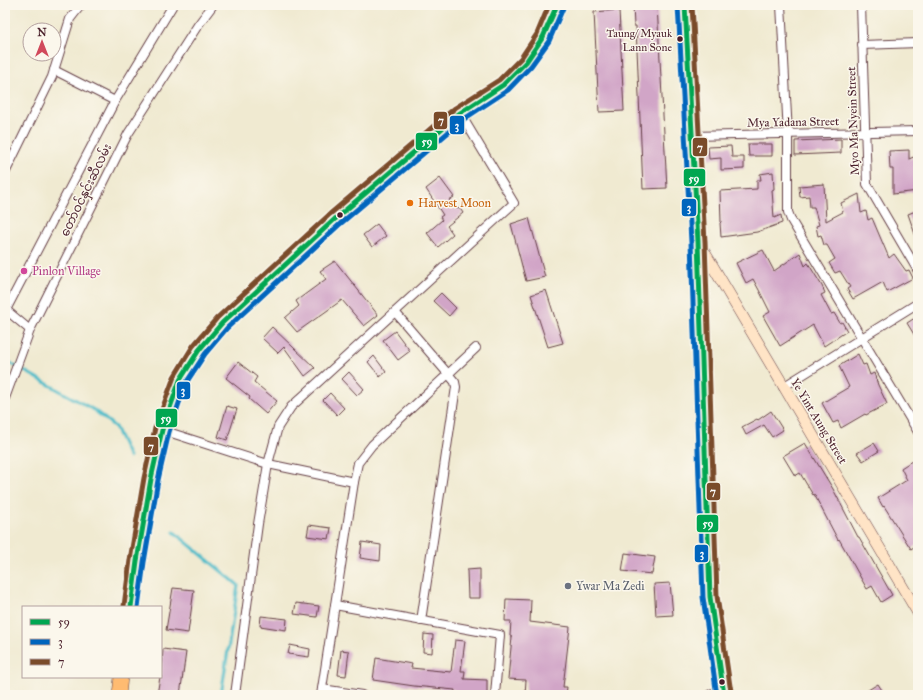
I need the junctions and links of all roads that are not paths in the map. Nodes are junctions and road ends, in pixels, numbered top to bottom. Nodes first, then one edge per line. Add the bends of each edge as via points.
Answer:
1 (81, 5) edge
2 (173, 5) edge
3 (213, 5) edge
4 (557, 5) edge
5 (685, 5) edge
6 (781, 5) edge
7 (861, 5) edge
8 (918, 42) edge
9 (862, 45) junction
10 (54, 70) junction
11 (115, 101) junction
12 (460, 113) junction
13 (918, 132) edge
14 (866, 133) junction
15 (788, 134) junction
16 (692, 136) junction
17 (5, 173) edge
18 (698, 242) junction
19 (918, 271) edge
20 (918, 303) edge
21 (6, 310) edge
22 (395, 312) junction
23 (30, 330) junction
24 (862, 338) junction
25 (476, 348) dead end
26 (448, 374) junction
27 (783, 387) junction
28 (6, 393) edge
29 (162, 430) junction
30 (918, 432) edge
31 (268, 464) junction
32 (354, 482) junction
33 (335, 605) junction
34 (131, 606) edge
35 (918, 612) edge
36 (421, 621) junction
37 (121, 678) edge
38 (321, 692) edge
39 (724, 692) edge
40 (119, 695) edge
41 (235, 695) edge
42 (362, 695) edge
43 (495, 695) edge
44 (709, 695) edge

1 - 10 street via 70,19
2 - 11 street
3 - 23 street, တော်ဝင်နှင်းဆီလမ်း via 128,134
4 - 12 main road via 543,37 526,62 503,85
5 - 16 main road
6 - 15 street
7 - 9 street, Myo Ma Nyein Street
8 - 9 street
9 - 14 street, Myo Ma Nyein Street
10 - 11 street
10 - 17 street
11 - 21 street
12 - 22 street via 514,203
12 - 29 main road via 335,219 222,324 199,350 180,380
13 - 14 street, Mya Yadana Street
14 - 15 street, Mya Yadana Street
14 - 19 street, Myo Ma Nyein Street via 867,184
15 - 16 street, Mya Yadana Street
15 - 24 street via 788,212
16 - 18 main road
18 - 27 main road, Ye Yint Aung Street
18 - 39 main road via 710,597
20 - 24 street
21 - 23 street
22 - 26 street
22 - 31 street via 291,407 278,427
23 - 28 street, တော်ဝင်နှင်းဆီလမ်း
24 - 27 street
24 - 30 street
25 - 26 street
26 - 32 street via 372,445 358,463
26 - 36 street via 456,387
27 - 35 main road, Ye Yint Aung Street
29 - 31 street
29 - 34 main road via 151,479
31 - 32 street
31 - 41 street
32 - 33 street
33 - 36 street
33 - 38 street
36 - 43 street via 500,635
37 - 40 main road
38 - 42 street
39 - 44 street

